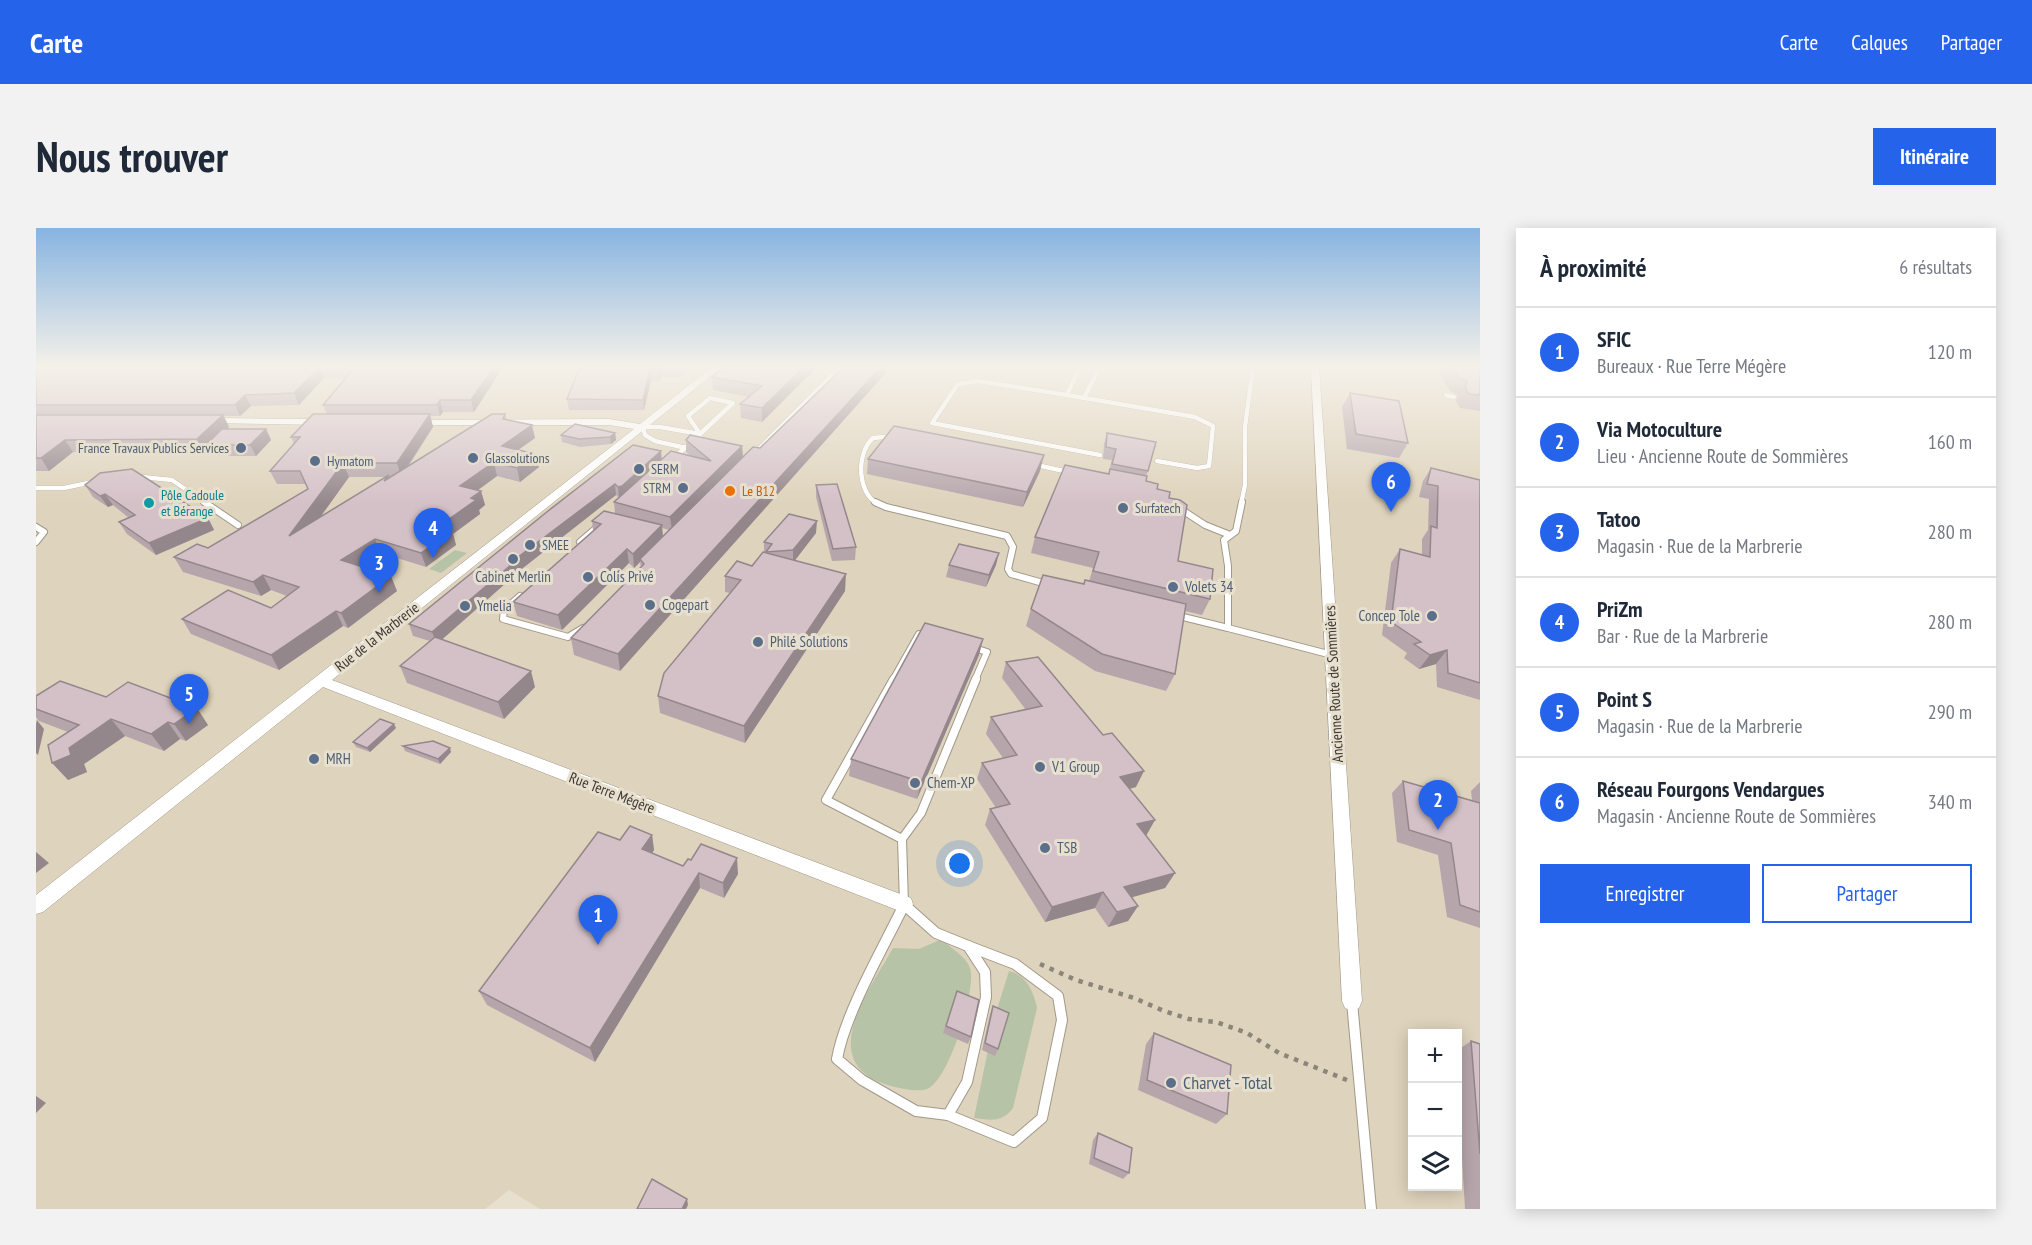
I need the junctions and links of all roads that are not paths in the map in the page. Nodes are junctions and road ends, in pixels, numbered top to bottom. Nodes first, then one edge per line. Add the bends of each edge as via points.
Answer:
1 (661, 413) edge
2 (692, 413) edge
3 (722, 413) edge
4 (795, 413) edge
5 (940, 413) edge
6 (1170, 413) edge
7 (1247, 413) edge
8 (1318, 413) edge
9 (202, 421) edge
10 (332, 422) edge
11 (403, 422) edge
12 (643, 427) junction
13 (700, 434) junction
14 (905, 438) edge
15 (693, 441) junction
16 (703, 443) edge
17 (686, 448) junction
18 (743, 453) edge
19 (753, 455) junction
20 (1100, 455) dead end
21 (1157, 461) edge
22 (745, 463) edge
23 (668, 464) edge
24 (1030, 464) edge
25 (1086, 475) edge
26 (120, 477) edge
27 (102, 480) edge
28 (36, 489) edge
29 (1174, 503) edge
30 (607, 519) edge
31 (238, 525) dead end
32 (36, 527) edge
33 (1230, 536) junction
34 (36, 542) edge
35 (573, 549) edge
36 (1053, 585) edge
37 (530, 588) edge
38 (1166, 613) edge
39 (588, 623) edge
40 (1228, 628) junction
41 (942, 640) edge
42 (965, 646) edge
43 (1332, 655) junction
44 (320, 681) junction
45 (902, 839) junction
46 (904, 904) junction
47 (36, 906) edge
48 (968, 946) junction
49 (1352, 1000) joint
50 (948, 1115) junction
51 (1371, 1209) edge

1 - 12 street, Rue de la Marbrerie
2 - 13 lane via 688,416
3 - 13 lane
4 - 19 lane
5 - 20 lane via 933,423
6 - 21 lane via 1194,417 1213,426 1209,466 1197,468
7 - 33 lane via 1245,485 1236,531
8 - 43 street, Ancienne Route de Sommières
9 - 10 street
11 - 12 street via 609,422
12 - 13 lane
12 - 17 lane via 645,435 655,441
12 - 44 street, Rue de la Marbrerie
13 - 15 lane
14 - 36 lane via 878,436 868,443 861,466 871,500 1007,536 1014,547 1008,569 1011,574
15 - 16 lane
15 - 17 lane
17 - 23 lane
18 - 19 lane
19 - 22 lane
24 - 25 lane
26 - 31 lane via 172,480
27 - 28 lane via 74,487
29 - 33 lane via 1205,525
30 - 35 lane
32 - 34 lane via 44,532
33 - 40 lane via 1224,540
37 - 39 lane via 504,610 503,619 568,637
38 - 40 lane
40 - 43 lane
41 - 45 lane via 919,634 826,800
42 - 45 lane via 987,652 921,813
43 - 49 street, Ancienne Route de Sommières
44 - 46 street, Rue Terre Mégère
44 - 47 street, Rue de la Marbrerie
45 - 46 lane
46 - 48 lane via 936,933
46 - 50 lane via 852,1013 837,1059 862,1080 916,1110
48 - 50 lane via 985,972 986,997 967,1082
48 - 50 lane via 1015,964 1058,996 1062,1020 1041,1118 1014,1142
49 - 51 lane

